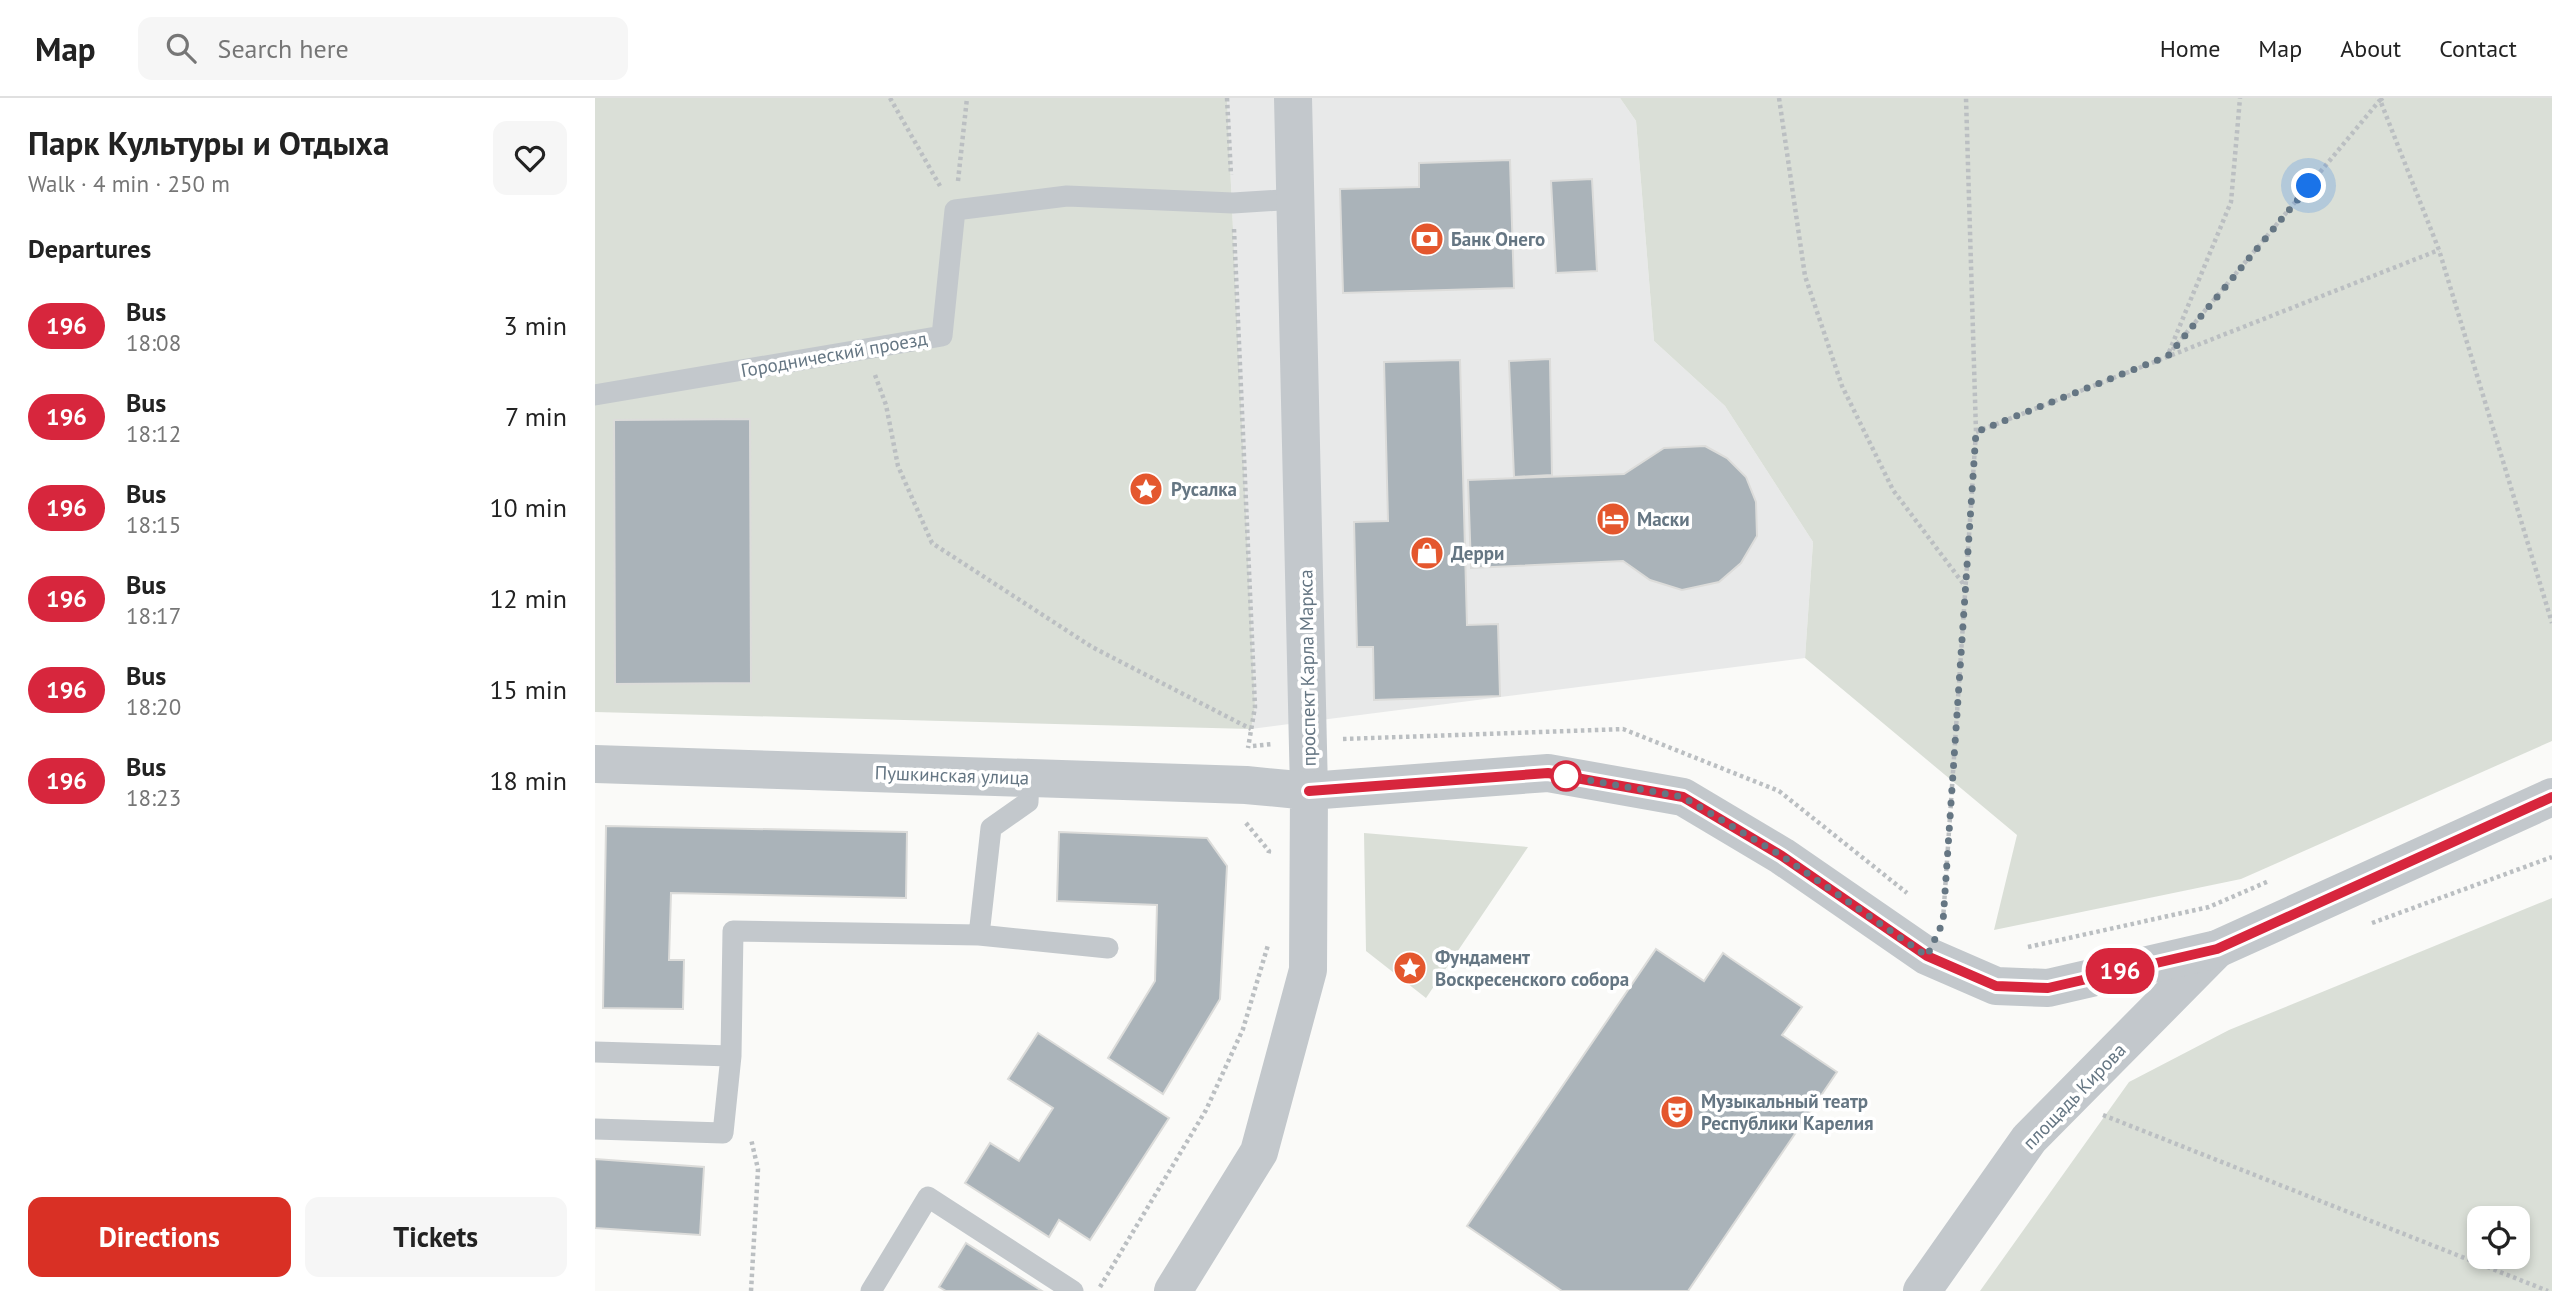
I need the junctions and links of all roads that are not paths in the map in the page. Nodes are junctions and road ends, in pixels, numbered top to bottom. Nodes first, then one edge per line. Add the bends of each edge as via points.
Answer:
1 (1293, 98) edge
2 (1296, 199) junction
3 (595, 395) edge
4 (595, 764) edge
5 (1029, 777) junction
6 (1309, 791) junction
7 (2552, 797) edge
8 (979, 935) junction
9 (1108, 948) dead end
10 (2217, 949) junction
11 (595, 1052) edge
12 (731, 1056) junction
13 (595, 1129) edge
14 (871, 1291) edge
15 (1073, 1291) edge
16 (1173, 1291) edge
17 (1922, 1291) edge

1 - 2 street, проспект Карла Маркса
2 - 3 lane, Городнический проезд via 1233,203 1067,196 955,210 942,336
2 - 6 street, проспект Карла Маркса
4 - 5 street, Пушкинская улица
5 - 6 street, Пушкинская улица
5 - 8 lane via 1028,802 991,828
6 - 10 street, Пушкинская улица via 1548,773 1683,797 1782,856 1927,956 1996,986 2048,988
6 - 16 street, проспект Карла Маркса via 1308,970 1259,1152
7 - 10 street
8 - 9 lane
8 - 12 lane via 733,931
10 - 17 street, площадь Кирова via 2029,1139
11 - 12 lane
12 - 13 lane via 723,1133
14 - 15 lane via 928,1197

